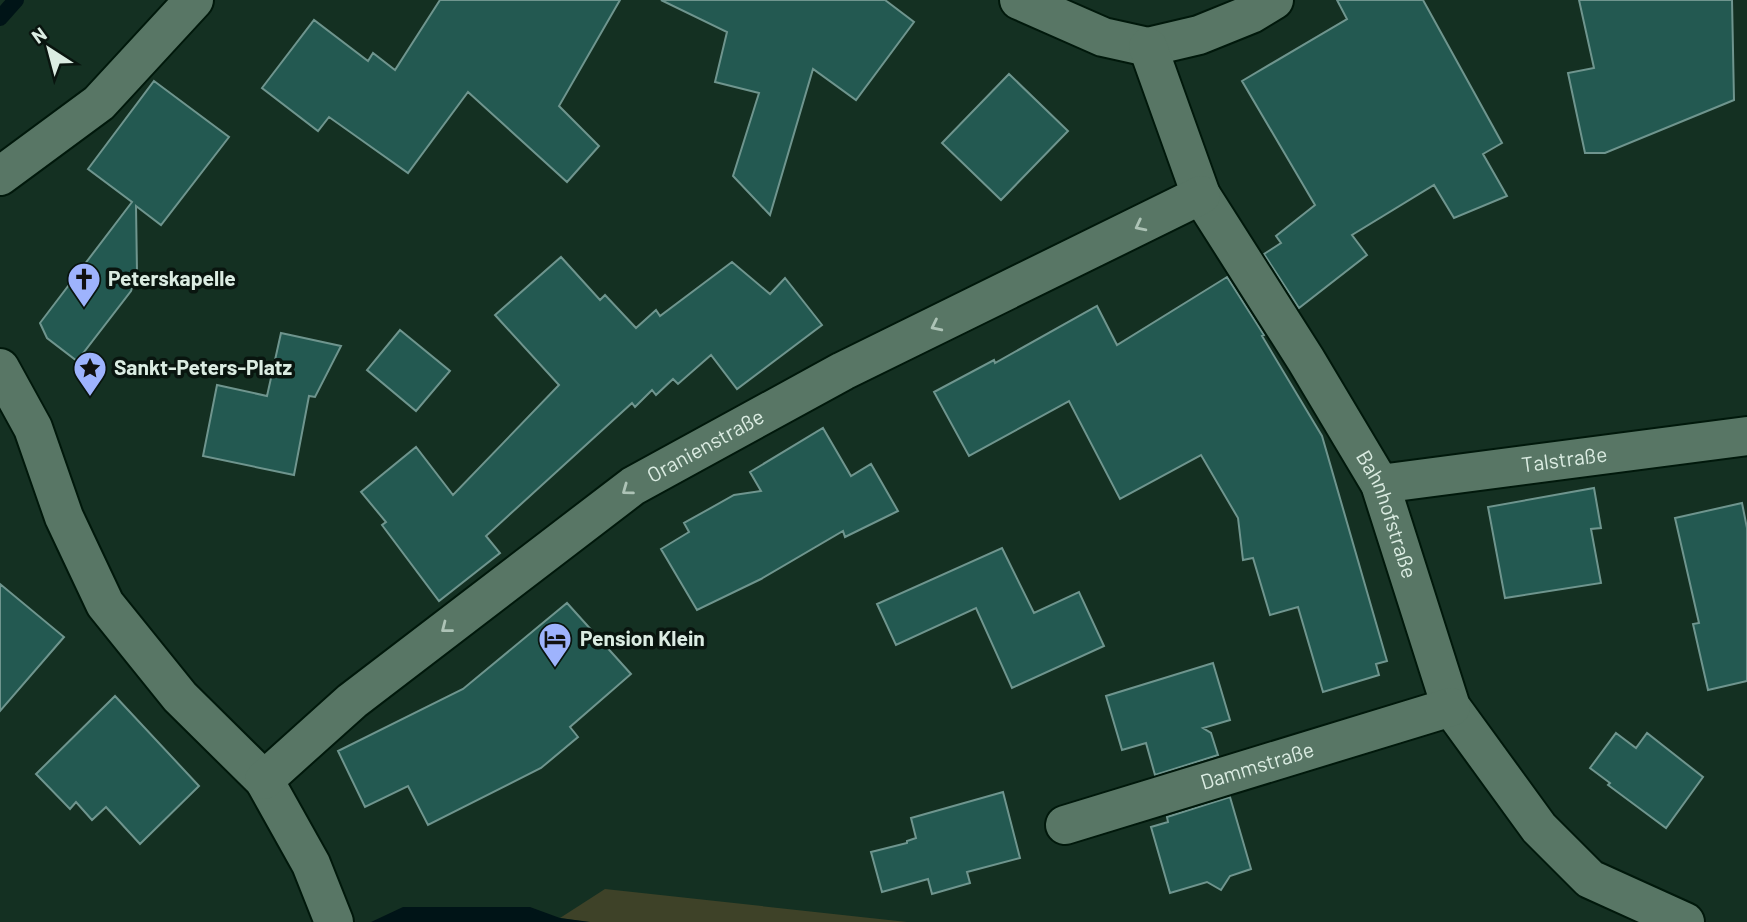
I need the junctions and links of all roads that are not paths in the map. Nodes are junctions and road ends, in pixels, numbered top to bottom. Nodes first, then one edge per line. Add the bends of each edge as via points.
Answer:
1 (194, 0) edge
2 (1019, 0) edge
3 (1274, 0) edge
4 (1148, 47) junction
5 (0, 176) edge
6 (1201, 195) junction
7 (0, 368) edge
8 (1747, 436) edge
9 (1380, 484) junction
10 (1451, 707) junction
11 (264, 780) junction
12 (1065, 825) dead end
13 (333, 919) edge
14 (1685, 922) edge

1 - 5 street via 99,103
2 - 4 street via 1103,37
3 - 4 street via 1199,35
4 - 6 street, Bahnhofstraße
6 - 9 street, Bahnhofstraße
6 -> 11 street, Oranienstraße via 843,371 633,486 352,701
7 - 11 street via 33,428 64,517 105,604 180,697
8 - 9 street, Talstraße
9 - 10 street, Bahnhofstraße
10 - 12 street, Dammstraße
10 - 14 street, Bahnhofstraße via 1539,828 1590,879
11 - 13 street via 311,864

